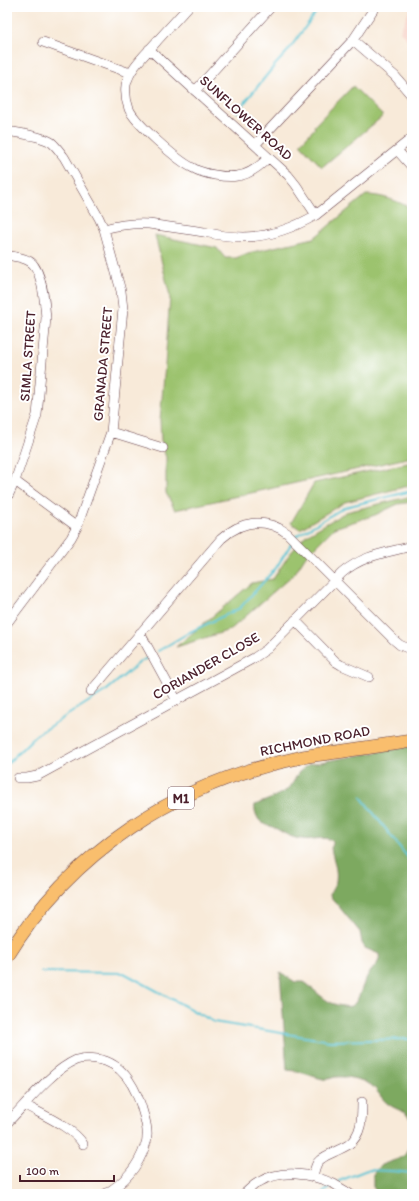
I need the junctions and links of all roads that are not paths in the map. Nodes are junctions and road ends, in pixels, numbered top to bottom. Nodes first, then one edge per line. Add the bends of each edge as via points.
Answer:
1 (188, 7) edge
2 (271, 7) edge
3 (375, 7) edge
4 (353, 40) junction
5 (43, 42) dead end
6 (149, 49) junction
7 (130, 73) junction
8 (195, 91) junction
9 (412, 96) edge
10 (7, 130) edge
11 (412, 138) edge
12 (255, 145) junction
13 (397, 150) junction
14 (268, 158) junction
15 (412, 167) edge
16 (316, 215) junction
17 (104, 230) junction
18 (7, 255) edge
19 (111, 432) junction
20 (163, 448) dead end
21 (15, 481) junction
22 (7, 498) edge
23 (77, 527) junction
24 (412, 546) edge
25 (334, 581) junction
26 (295, 620) junction
27 (7, 623) edge
28 (140, 633) junction
29 (412, 650) edge
30 (369, 677) dead end
31 (91, 691) dead end
32 (176, 699) junction
33 (412, 741) edge
34 (18, 778) dead end
35 (7, 957) edge
36 (362, 1102) dead end
37 (25, 1105) junction
38 (7, 1123) edge
39 (83, 1144) dead end
40 (313, 1177) junction
41 (105, 1194) edge
42 (244, 1194) edge
43 (350, 1194) edge

1 - 6 street
2 - 8 street
3 - 4 street
4 - 9 street via 395,76
4 - 12 street
5 - 7 street
6 - 7 street
6 - 8 street, SUNFLOWER ROAD
7 - 14 street via 125,92 129,110 141,125 188,166 202,172 238,176 254,170
8 - 12 street, SUNFLOWER ROAD
10 - 17 street, GRANADA STREET via 51,142 57,148 88,198
11 - 13 street
12 - 14 street, SUNFLOWER ROAD
13 - 15 street
13 - 16 street
14 - 16 street, SUNFLOWER ROAD via 288,175
16 - 17 street via 298,225 245,237 139,223
17 - 19 street, GRANADA STREET via 121,291 123,309
18 - 21 street, SIMLA STREET via 29,260 36,269 46,305 38,405
19 - 20 street
19 - 23 street, GRANADA STREET
21 - 22 street, SIMLA STREET
21 - 23 street
23 - 27 street, GRANADA STREET via 72,538
24 - 25 street, CORIANDER CLOSE via 362,560
25 - 26 street, CORIANDER CLOSE
25 - 28 street via 280,529 261,523 244,525 221,539
25 - 29 street via 394,640
26 - 30 street via 336,662
26 - 32 street, CORIANDER CLOSE via 262,652
28 - 31 street
28 - 32 street
32 - 34 street, CORIANDER CLOSE via 37,776
33 - 35 highway, RICHMOND ROAD / M1 via 291,760 241,773 173,801 128,828 96,853 58,889 20,936
36 - 40 street via 362,1116 357,1136 320,1160
37 - 38 street
37 - 39 street via 76,1135
37 - 41 street via 56,1074 78,1060 104,1060 122,1072 141,1103 147,1127 147,1140 127,1178
40 - 42 street via 294,1174 274,1176 260,1181
40 - 43 street via 334,1184

